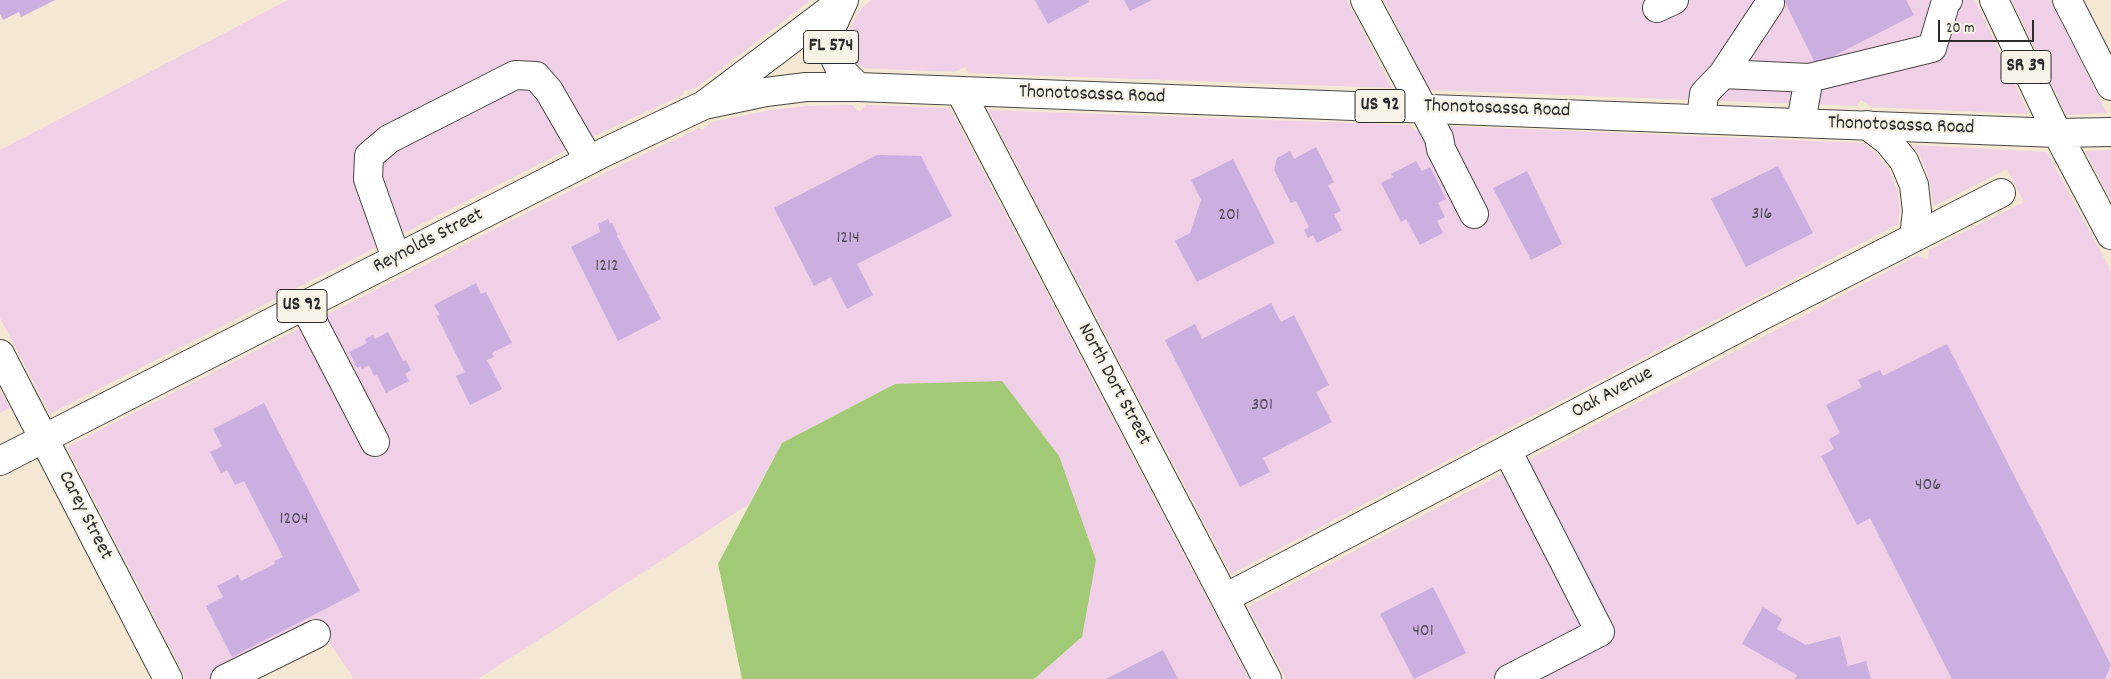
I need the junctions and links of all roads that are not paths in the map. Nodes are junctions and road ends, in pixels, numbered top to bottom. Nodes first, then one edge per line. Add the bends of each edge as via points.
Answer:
1 (843, 0) edge
2 (1365, 0) edge
3 (1769, 0) edge
4 (1948, 0) edge
5 (1994, 0) edge
6 (2067, 0) edge
7 (1723, 74) junction
8 (1809, 78) junction
9 (2111, 86) edge
10 (858, 87) junction
11 (960, 91) junction
12 (704, 105) junction
13 (1421, 107) junction
14 (1701, 118) junction
15 (1801, 122) junction
16 (1868, 125) junction
17 (2111, 132) edge
18 (2057, 133) junction
19 (589, 160) junction
20 (2001, 193) dead end
21 (1474, 214) dead end
22 (2111, 235) edge
23 (1914, 237) junction
24 (396, 258) junction
25 (304, 305) junction
26 (0, 354) edge
27 (44, 438) junction
28 (375, 442) dead end
29 (1507, 450) junction
30 (0, 461) edge
31 (1225, 598) junction
32 (316, 634) dead end
33 (168, 679) edge
34 (225, 679) edge
35 (1268, 679) edge
36 (1509, 679) edge

1 - 10 main road, FL 574 via 830,31 832,52 840,70
1 - 12 main road, Reynolds Street / FL 574
2 - 13 main road
3 - 7 main road
4 - 8 main road via 1932,48
5 - 18 main road, SR 39
6 - 9 main road
7 - 8 main road
7 - 14 main road via 1704,94
8 - 15 main road
10 - 11 main road, Thonotosassa Road / US 92
10 - 12 main road, Thonotosassa Road / US 92 via 806,87
11 - 13 main road, Thonotosassa Road / US 92
11 - 31 main road, North Dort Street
12 - 19 main road, Reynolds Street / US 92
13 - 14 main road, Thonotosassa Road / US 92
13 - 21 main road
14 - 15 main road, Thonotosassa Road / US 92
15 - 16 main road, Thonotosassa Road / US 92
16 - 18 main road, Thonotosassa Road / US 92
16 - 23 main road via 1888,141 1904,161 1914,185 1917,211
17 - 18 main road, Thonotosassa Road
18 - 22 main road, SR 39
19 - 24 main road, Reynolds Street / US 92
19 - 24 main road via 549,91 536,76 514,75 389,139 369,156 368,180
20 - 23 main road, Oak Avenue
23 - 29 main road, Oak Avenue
24 - 25 main road, Reynolds Street / US 92
25 - 27 main road, Reynolds Street / US 92
25 - 28 main road
26 - 27 main road, Carey Street
27 - 30 main road, Reynolds Street / US 92
27 - 33 main road, Carey Street
29 - 31 main road, Oak Avenue
29 - 36 main road via 1600,632
31 - 35 main road, North Dort Street
32 - 34 main road

